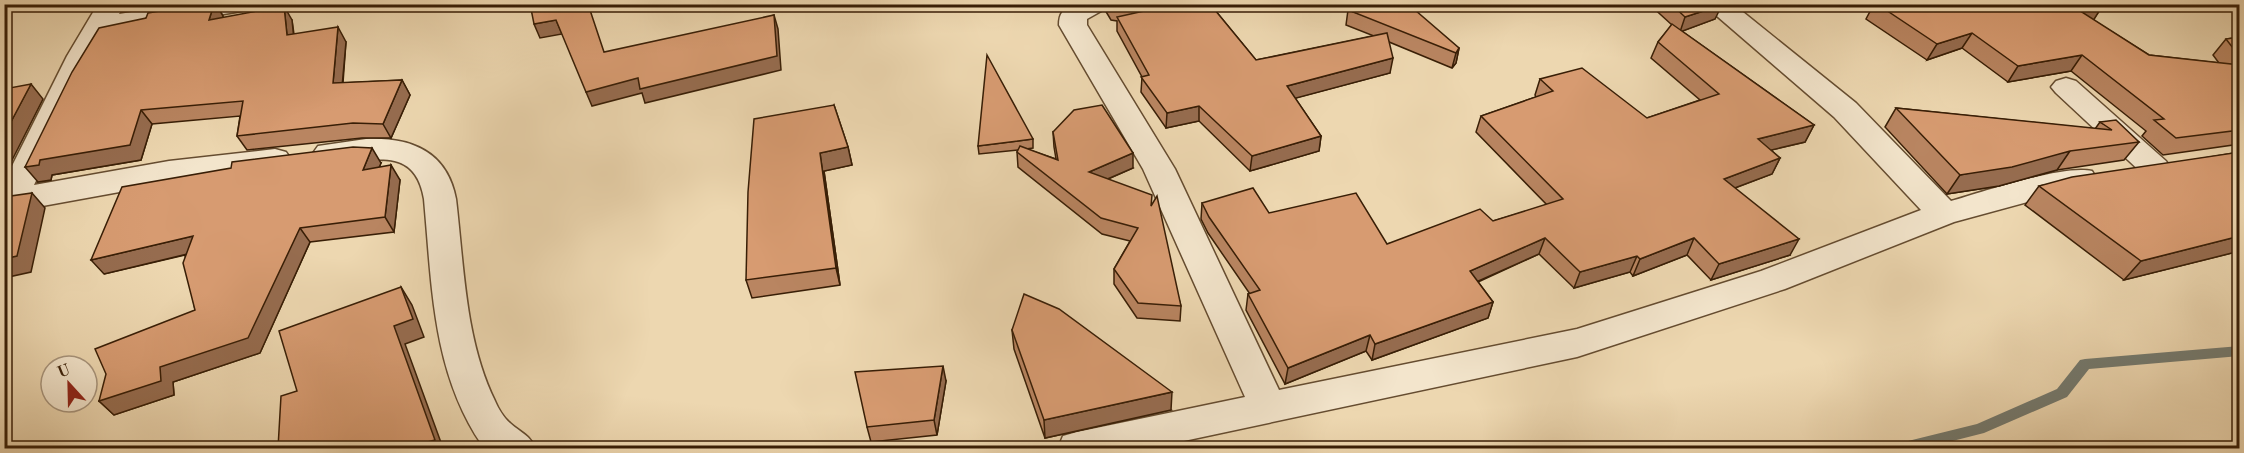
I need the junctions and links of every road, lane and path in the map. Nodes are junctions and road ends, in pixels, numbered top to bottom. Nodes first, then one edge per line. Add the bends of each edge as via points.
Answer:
1 (236, 4) edge
2 (1093, 4) edge
3 (1716, 4) edge
4 (105, 15) edge
5 (2066, 87) dead end
6 (8, 202) edge
7 (1944, 214) junction
8 (1269, 409) junction
9 (516, 448) edge
10 (1077, 448) edge

1 - 4 street
2 - 8 street via 1073,16 1073,25 1159,168
3 - 7 street via 1845,110
4 - 6 street
5 - 7 street via 2171,166 2057,183
6 - 9 street via 180,170 362,150 402,151 421,161 436,183 456,342 474,403 504,443
7 - 8 street via 1773,280 1577,343
8 - 10 street

